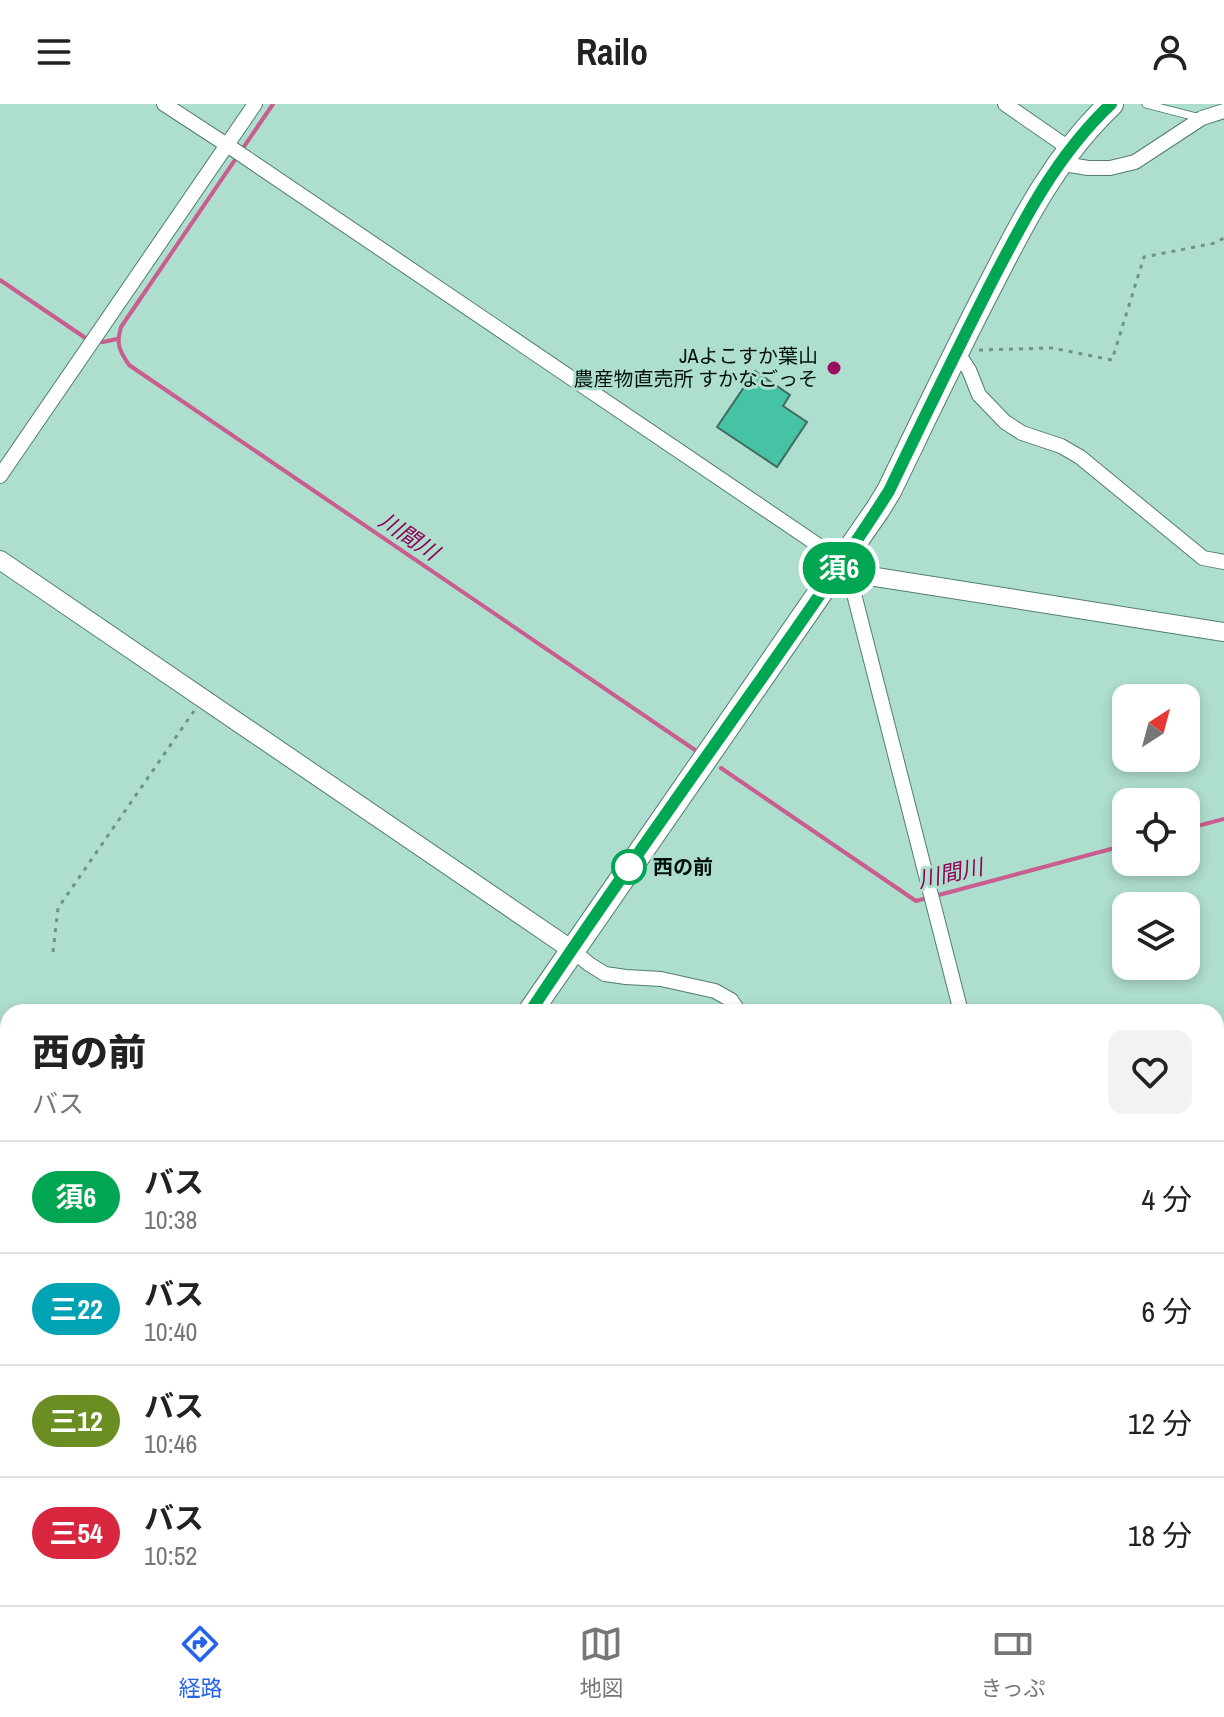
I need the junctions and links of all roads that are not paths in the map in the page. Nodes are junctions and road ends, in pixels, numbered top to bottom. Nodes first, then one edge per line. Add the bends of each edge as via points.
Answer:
1 (164, 104) edge
2 (255, 104) edge
3 (1005, 104) edge
4 (1111, 104) edge
5 (1146, 104) edge
6 (1224, 111) edge
7 (1202, 118) junction
8 (230, 147) junction
9 (1064, 156) junction
10 (956, 350) junction
11 (0, 476) edge
12 (0, 560) edge
13 (1224, 562) edge
14 (850, 567) junction
15 (1224, 632) edge
16 (572, 950) junction
17 (535, 1004) edge
18 (734, 1004) edge
19 (959, 1004) edge

1 - 8 street
2 - 8 street
3 - 9 street
4 - 9 highway
5 - 7 lane
6 - 7 street
7 - 9 street via 1135,162 1088,168
8 - 11 street
8 - 14 street
9 - 10 highway via 1033,203
10 - 13 street via 979,395 1005,422 1080,457 1203,558
10 - 14 highway
12 - 16 street
14 - 15 street via 863,575
14 - 16 highway
14 - 19 street
16 - 17 highway
16 - 18 street via 605,974 715,991

